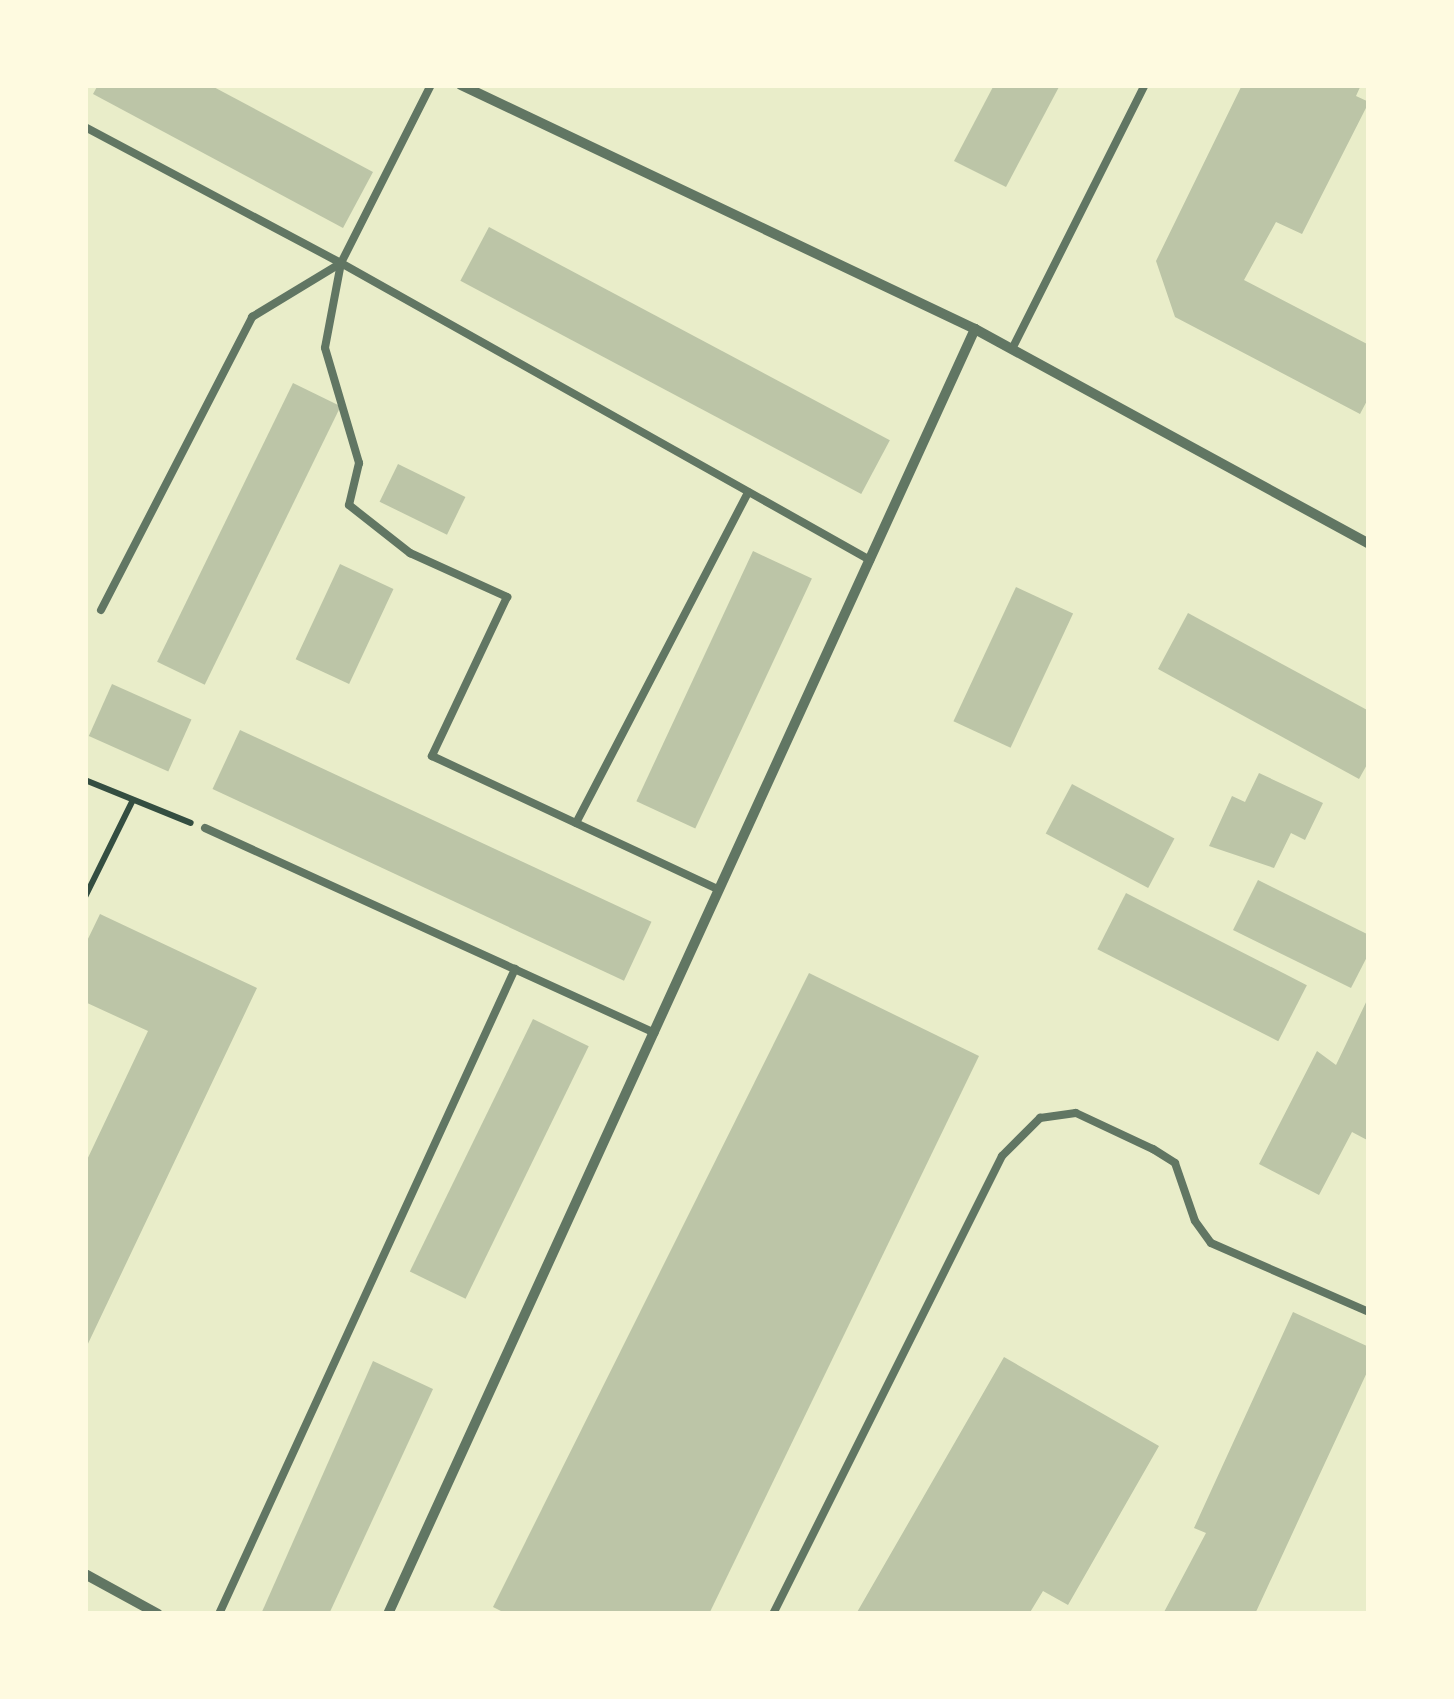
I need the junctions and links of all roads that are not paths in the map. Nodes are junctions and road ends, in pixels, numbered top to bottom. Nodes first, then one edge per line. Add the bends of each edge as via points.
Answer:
1 (431, 85) edge
2 (461, 85) edge
3 (1145, 85) edge
4 (478, 89) edge
5 (85, 126) edge
6 (340, 263) junction
7 (975, 329) junction
8 (1012, 348) junction
9 (748, 492) junction
10 (1369, 544) edge
11 (870, 560) junction
12 (101, 610) dead end
13 (576, 823) junction
14 (205, 828) road end
15 (719, 890) junction
16 (515, 969) junction
17 (654, 1033) junction
18 (1369, 1312) edge
19 (85, 1574) edge
20 (158, 1614) edge
21 (219, 1614) edge
22 (388, 1614) edge
23 (773, 1614) edge

1 - 6 lane
2 - 4 street
3 - 8 lane
4 - 7 street
5 - 6 lane
6 - 9 lane
6 - 12 lane via 252,316
6 - 13 lane via 325,348 359,463 349,505 410,553 508,597 432,756
7 - 8 street
7 - 11 street
8 - 10 street
9 - 11 lane
9 - 13 lane
11 - 15 street
13 - 15 lane
14 - 16 lane
15 - 17 street
16 - 17 lane
16 - 21 lane
17 - 22 street
18 - 23 lane via 1211,1243 1175,1163 1152,1149 1076,1113 1040,1118 1002,1156
19 - 20 street

